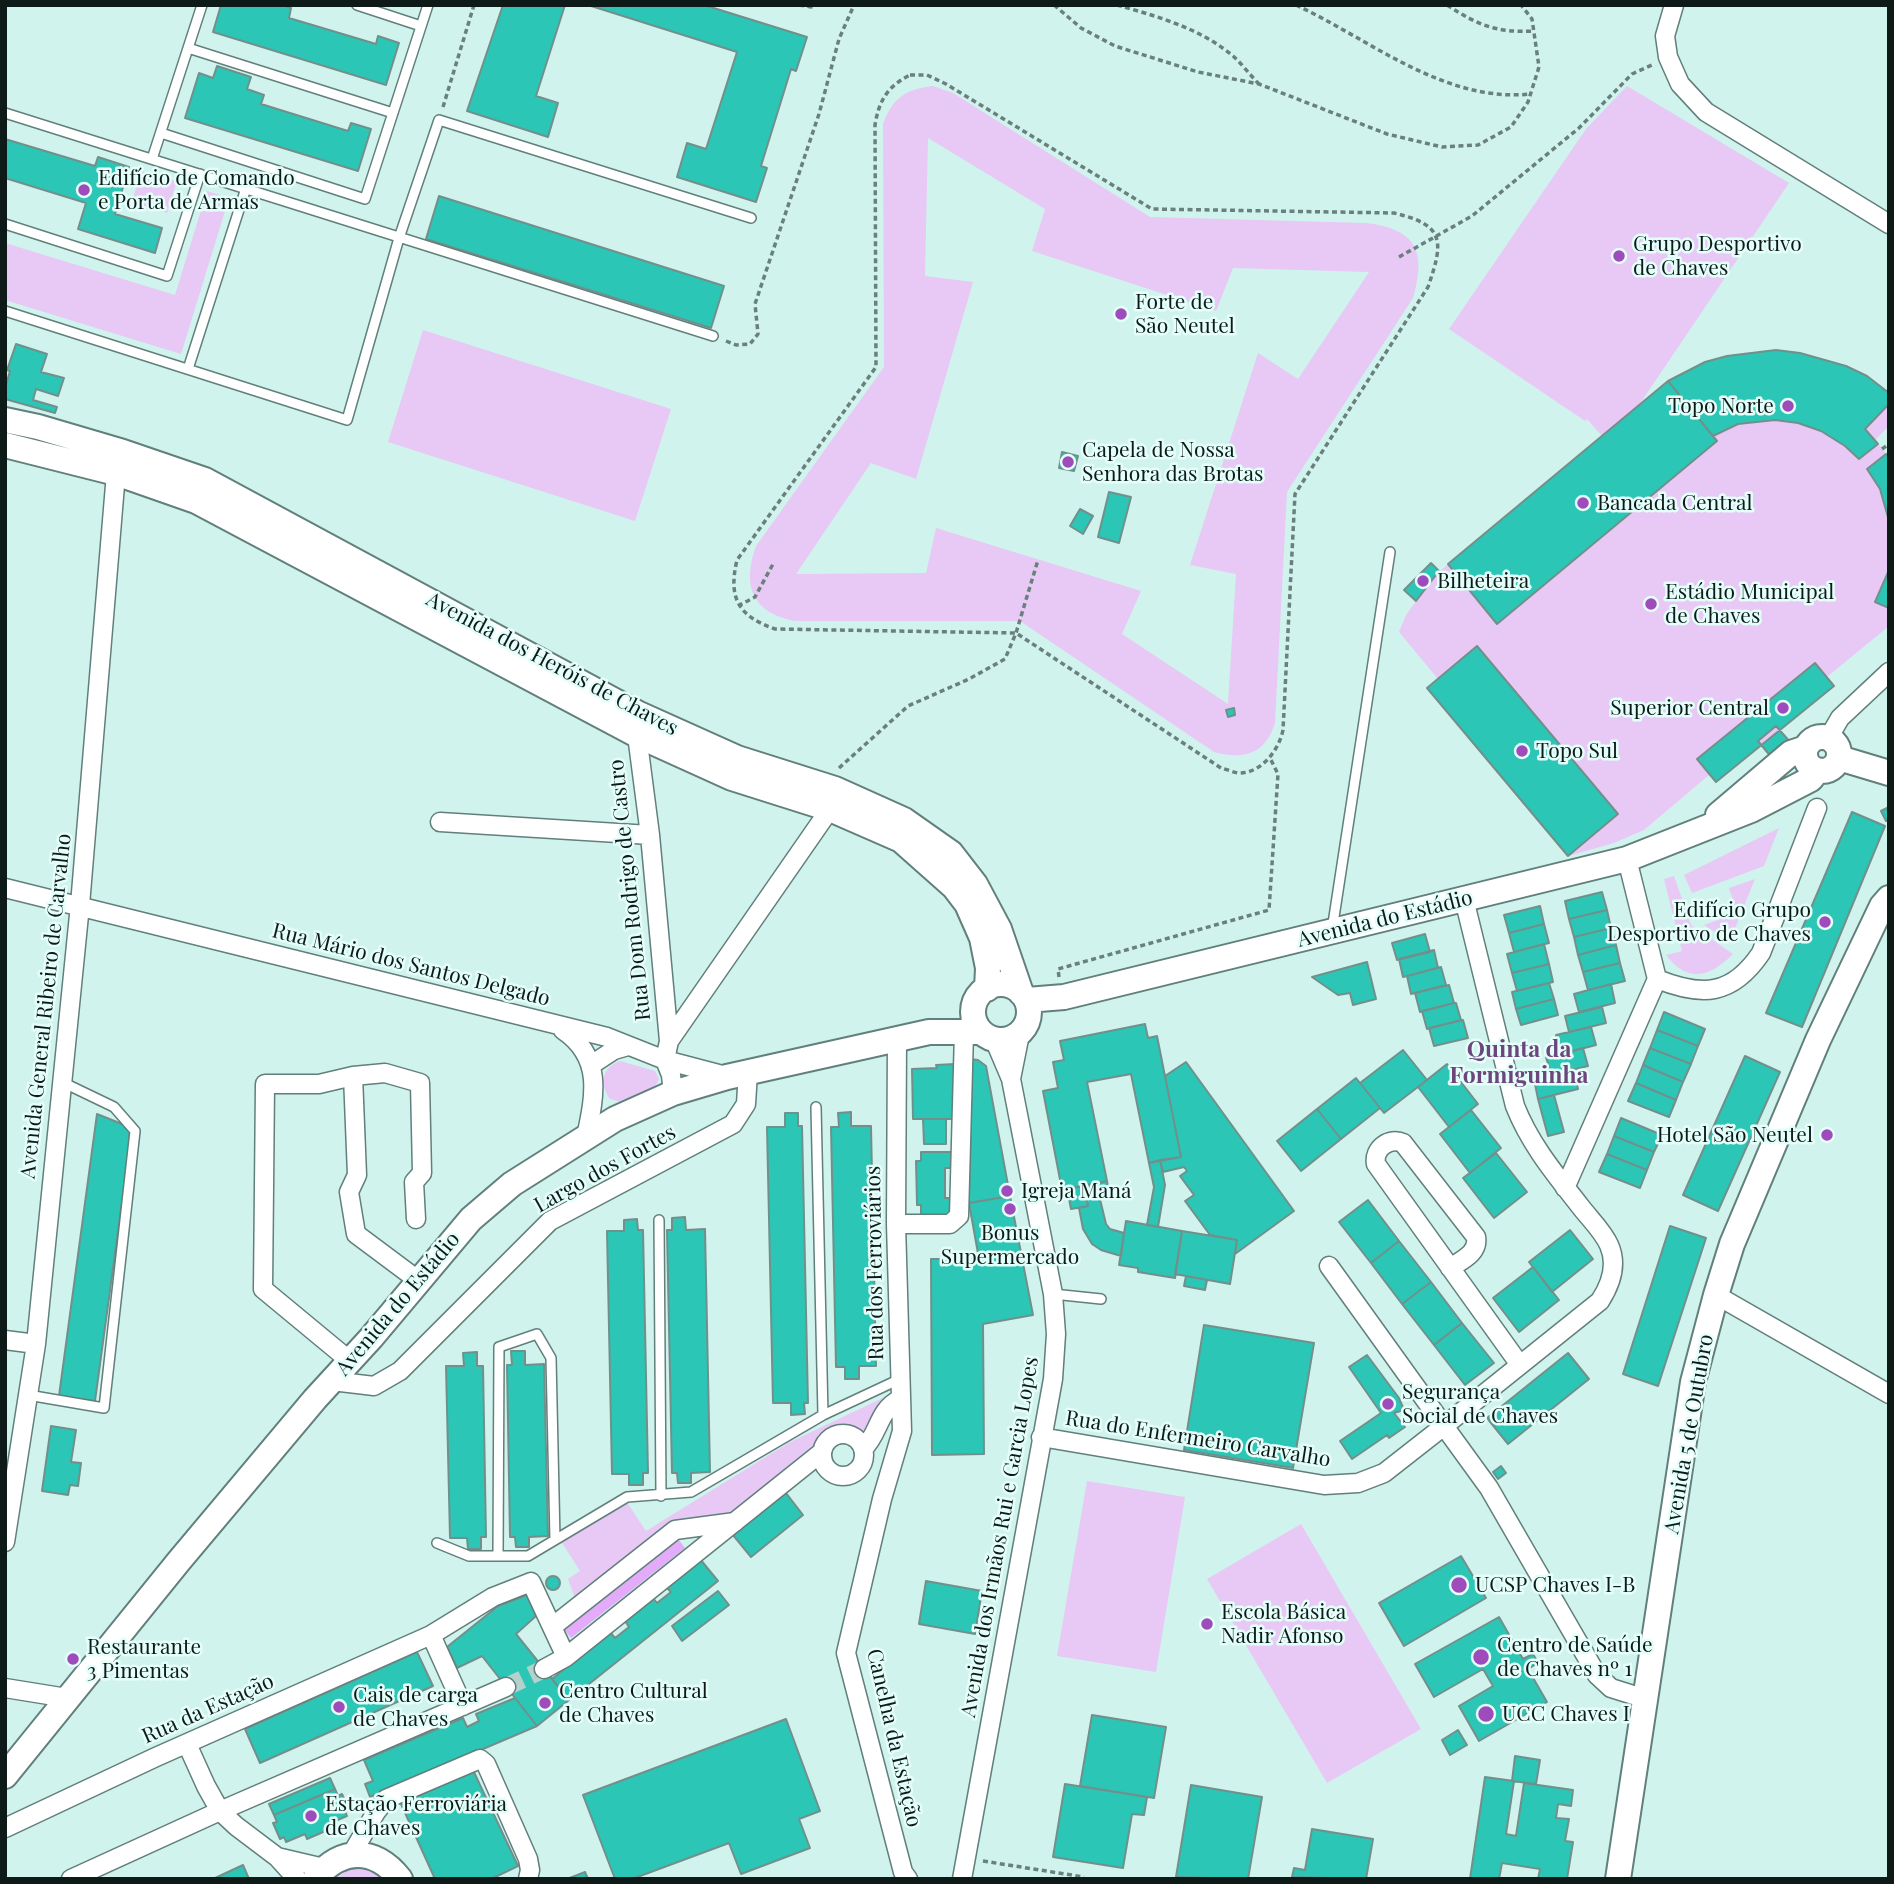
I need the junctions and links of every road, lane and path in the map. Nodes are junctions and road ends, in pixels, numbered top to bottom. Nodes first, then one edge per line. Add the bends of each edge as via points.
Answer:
1 (202, 5) edge
2 (356, 5) edge
3 (428, 5) edge
4 (474, 5) edge
5 (799, 5) edge
6 (816, 5) edge
7 (854, 5) edge
8 (1054, 5) edge
9 (1117, 5) edge
10 (1296, 5) edge
11 (1447, 5) edge
12 (1521, 5) edge
13 (1674, 5) edge
14 (421, 26) junction
15 (1534, 31) junction
16 (188, 48) junction
17 (1668, 57) junction
18 (1259, 84) junction
19 (1531, 94) junction
20 (5, 113) edge
21 (393, 113) junction
22 (439, 120) junction
23 (161, 133) junction
24 (152, 159) junction
25 (200, 174) junction
26 (246, 188) junction
27 (751, 218) dead end
28 (1889, 224) edge
29 (5, 225) edge
30 (1437, 236) junction
31 (399, 238) junction
32 (1399, 257) dead end
33 (5, 312) edge
34 (713, 336) joint
35 (188, 369) junction
36 (5, 421) edge
37 (1889, 444) edge
38 (5, 445) edge
39 (1882, 449) dead end
40 (119, 462) junction
41 (1390, 552) dead end
42 (1038, 560) dead end
43 (773, 564) dead end
44 (738, 606) junction
45 (1016, 633) junction
46 (1889, 672) edge
47 (637, 735) junction
48 (1828, 755) junction
49 (1270, 758) junction
50 (835, 772) dead end
51 (1889, 772) edge
52 (830, 808) junction
53 (1817, 808) dead end
54 (440, 822) dead end
55 (1702, 829) junction
56 (650, 835) junction
57 (1627, 859) junction
58 (5, 888) edge
59 (1889, 898) edge
60 (1464, 899) junction
61 (80, 905) junction
62 (1331, 932) junction
63 (1657, 979) junction
64 (1064, 997) junction
65 (980, 998) junction
66 (1024, 1011) junction
67 (557, 1026) junction
68 (929, 1032) junction
69 (980, 1034) junction
70 (897, 1040) junction
71 (669, 1041) junction
72 (628, 1046) junction
73 (665, 1060) junction
74 (591, 1065) junction
75 (738, 1075) junction
76 (353, 1076) junction
77 (1011, 1079) junction
78 (62, 1082) junction
79 (593, 1091) junction
80 (673, 1093) junction
81 (816, 1107) dead end
82 (615, 1119) junction
83 (586, 1137) junction
84 (1565, 1188) junction
85 (416, 1219) dead end
86 (659, 1220) dead end
87 (896, 1224) junction
88 (1329, 1266) dead end
89 (1450, 1268) junction
90 (419, 1281) junction
91 (1053, 1294) junction
92 (1716, 1295) junction
93 (1101, 1299) dead end
94 (5, 1340) edge
95 (36, 1344) junction
96 (350, 1361) junction
97 (1520, 1365) junction
98 (900, 1379) junction
99 (332, 1381) junction
100 (1889, 1394) edge
101 (28, 1395) junction
102 (900, 1399) junction
103 (823, 1415) junction
104 (1444, 1426) junction
105 (1041, 1437) junction
106 (863, 1449) junction
107 (822, 1452) junction
108 (887, 1483) joint
109 (661, 1496) junction
110 (736, 1522) junction
111 (555, 1540) junction
112 (5, 1542) edge
113 (437, 1543) dead end
114 (498, 1556) junction
115 (552, 1627) junction
116 (431, 1635) junction
117 (566, 1657) junction
118 (544, 1668) tunnel mouth
119 (506, 1687) tunnel mouth
120 (5, 1688) edge
121 (67, 1698) junction
122 (1646, 1699) junction
123 (463, 1706) junction
124 (187, 1744) junction
125 (6, 1774) edge
126 (220, 1811) junction
127 (5, 1828) edge
128 (351, 1855) junction
129 (277, 1857) junction
130 (966, 1858) junction
131 (320, 1873) edge
132 (1084, 1877) dead end
133 (71, 1879) edge
134 (297, 1879) edge
135 (400, 1879) edge
136 (528, 1879) edge
137 (908, 1879) edge
138 (962, 1879) edge
139 (1618, 1879) edge

1 - 16 lane
2 - 14 lane
3 - 14 lane
4 - 22 path
5 - 6 path
7 - 34 path via 839,39 819,114 755,304 758,334 750,344 736,345
8 - 18 path via 1115,46 1198,72
9 - 18 path via 1197,33 1232,55
10 - 19 path via 1396,60 1467,90
11 - 15 path via 1486,27
12 - 15 path via 1532,19
13 - 17 street via 1665,36
14 - 21 lane
15 - 19 path via 1539,67
16 - 21 lane
16 - 23 lane
17 - 28 street via 1680,84 1706,111
17 - 30 path via 1632,74 1579,128 1472,216
18 - 19 path via 1387,134 1442,148 1478,145 1511,127
20 - 24 lane
21 - 23 lane via 365,199
22 - 27 lane
22 - 31 lane
23 - 24 lane
24 - 25 lane
25 - 26 lane
25 - 29 lane via 167,276
26 - 31 lane
26 - 35 lane
30 - 32 path
30 - 44 path via 1427,224 1394,213 1152,209 946,84 927,75 910,75 896,82 878,107 875,125 876,367 737,560 732,581
30 - 49 path via 1435,268 1428,287 1295,494 1283,730
31 - 34 lane
31 - 35 lane via 347,420
33 - 35 lane
36 - 40 main road, Avenida dos Heróis de Chaves via 38,427
37 - 39 path
38 - 40 main road, Avenida dos Heróis de Chaves
40 - 47 main road, Avenida dos Heróis de Chaves
40 - 61 street, Avenida General Ribeiro de Carvalho
40 - 66 main road, Avenida dos Heróis de Chaves via 205,480 639,714 737,758 835,789 904,820 951,853 975,884 999,929
41 - 62 lane
42 - 45 path
43 - 44 path via 755,597
44 - 45 path via 755,622 775,629
45 - 49 path via 1221,768 1239,773
45 - 50 path via 1005,659 908,706
46 - 48 street via 1840,718
47 - 52 main road, Avenida dos Heróis de Chaves via 732,778
47 - 56 street, Rua Dom Rodrigo de Castro
48 - 51 main road
48 - 55 main road, Avenida do Estádio via 1811,779
48 - 55 main road, Avenida do Estádio via 1806,760 1806,748 1791,753
49 - 64 path via 1278,774 1269,911 1058,969
52 - 65 main road, Avenida dos Heróis de Chaves via 901,840 954,887 982,938 988,968
52 - 71 street
53 - 63 street via 1761,953 1750,969 1731,983 1697,992
54 - 56 street
55 - 57 main road, Avenida do Estádio
56 - 71 street, Rua Dom Rodrigo de Castro
57 - 60 main road, Avenida do Estádio
57 - 63 street
58 - 61 street, Rua Mário dos Santos Delgado
59 - 92 main road, Avenida 5 de Outubro via 1818,1040 1732,1244
60 - 62 main road, Avenida do Estádio
60 - 84 street, Rua do Enfermeiro Carvalho via 1515,1106 1539,1154
61 - 67 street, Rua Mário dos Santos Delgado
61 - 78 street, Avenida General Ribeiro de Carvalho
62 - 64 main road, Avenida do Estádio
63 - 84 street
64 - 66 main road, Avenida do Estádio
65 - 66 main road via 1005,985
65 - 68 main road, Avenida do Estádio
65 - 69 main road via 976,1025
66 - 69 main road via 1012,1038
66 - 77 street
67 - 72 street, Rua Mário dos Santos Delgado
67 - 74 street via 578,1041
68 - 69 main road, Avenida do Estádio
68 - 70 main road, Avenida do Estádio
69 - 77 street
69 - 87 street via 959,1216 950,1224
70 - 75 main road, Avenida do Estádio
70 - 87 street, Rua dos Ferroviários
71 - 73 street
72 - 73 street, Rua Mário dos Santos Delgado
72 - 74 street via 614,1049
73 - 75 street, Rua Mário dos Santos Delgado
73 - 80 street
74 - 79 street
75 - 80 main road, Avenida do Estádio
75 - 99 street, Largo dos Fortes via 746,1104 733,1124 550,1221 400,1371 374,1386
76 - 85 street via 385,1073 420,1083 422,1173 414,1182
76 - 90 street via 357,1175 349,1192 356,1234
76 - 96 street via 319,1084 265,1084 263,1289
77 - 91 street, Avenida dos Irmãos Rui e Garcia Lopes
78 - 95 street, Avenida General Ribeiro de Carvalho
78 - 101 lane via 114,1107 135,1131 104,1408
79 - 82 street
79 - 83 street
80 - 82 main road, Avenida do Estádio
81 - 103 lane
82 - 83 main road, Avenida do Estádio
83 - 90 main road, Avenida do Estádio via 491,1200
84 - 97 street, Rua do Enfermeiro Carvalho via 1609,1244 1614,1264 1609,1287 1600,1301
86 - 109 lane
87 - 98 street, Rua dos Ferroviários
88 - 104 street
89 - 89 street via 1475,1251 1476,1237 1404,1143 1390,1141 1377,1150 1376,1164
89 - 97 street
90 - 96 main road, Avenida do Estádio
91 - 93 lane
91 - 105 street, Avenida dos Irmãos Rui e Garcia Lopes via 1056,1357
92 - 100 street
92 - 122 main road, Avenida 5 de Outubro via 1693,1382
94 - 95 street
95 - 101 street, Avenida General Ribeiro de Carvalho
96 - 99 main road, Avenida do Estádio
97 - 104 street, Rua do Enfermeiro Carvalho
98 - 102 street, Rua dos Ferroviários
98 - 103 lane
99 - 121 main road, Avenida do Estádio
101 - 112 street, Avenida General Ribeiro de Carvalho
102 - 106 street via 887,1406
102 - 108 street, Rua dos Ferroviários via 902,1431
103 - 109 lane via 691,1492
104 - 105 street, Rua do Enfermeiro Carvalho via 1384,1473 1358,1483 1324,1485
104 - 122 street via 1489,1488 1597,1675 1611,1688
105 - 130 street, Avenida dos Irmãos Rui e Garcia Lopes
106 - 107 street via 855,1438 841,1434 829,1440
106 - 107 street via 859,1469 848,1476 828,1471
107 - 110 street
108 - 137 street, Canelha da Estação via 846,1653
109 - 111 lane via 627,1497
110 - 115 street via 675,1530
110 - 117 street
111 - 114 lane via 528,1556
111 - 114 lane via 551,1358 537,1334 499,1348
113 - 114 lane via 469,1556
115 - 116 street, Rua da Estação via 531,1582 493,1597
115 - 117 street
116 - 123 street
116 - 124 street, Rua da Estação
117 - 118 street
119 - 123 street
120 - 121 street
121 - 125 main road, Avenida do Estádio
122 - 139 main road, Avenida 5 de Outubro
123 - 126 street
124 - 126 street
124 - 127 street, Rua da Estação
126 - 129 street
126 - 133 street
128 - 131 main road
128 - 135 main road via 379,1860
128 - 136 street via 386,1799 480,1759 528,1859
129 - 131 street
129 - 134 street
130 - 132 path
130 - 138 street, Avenida dos Irmãos Rui e Garcia Lopes

